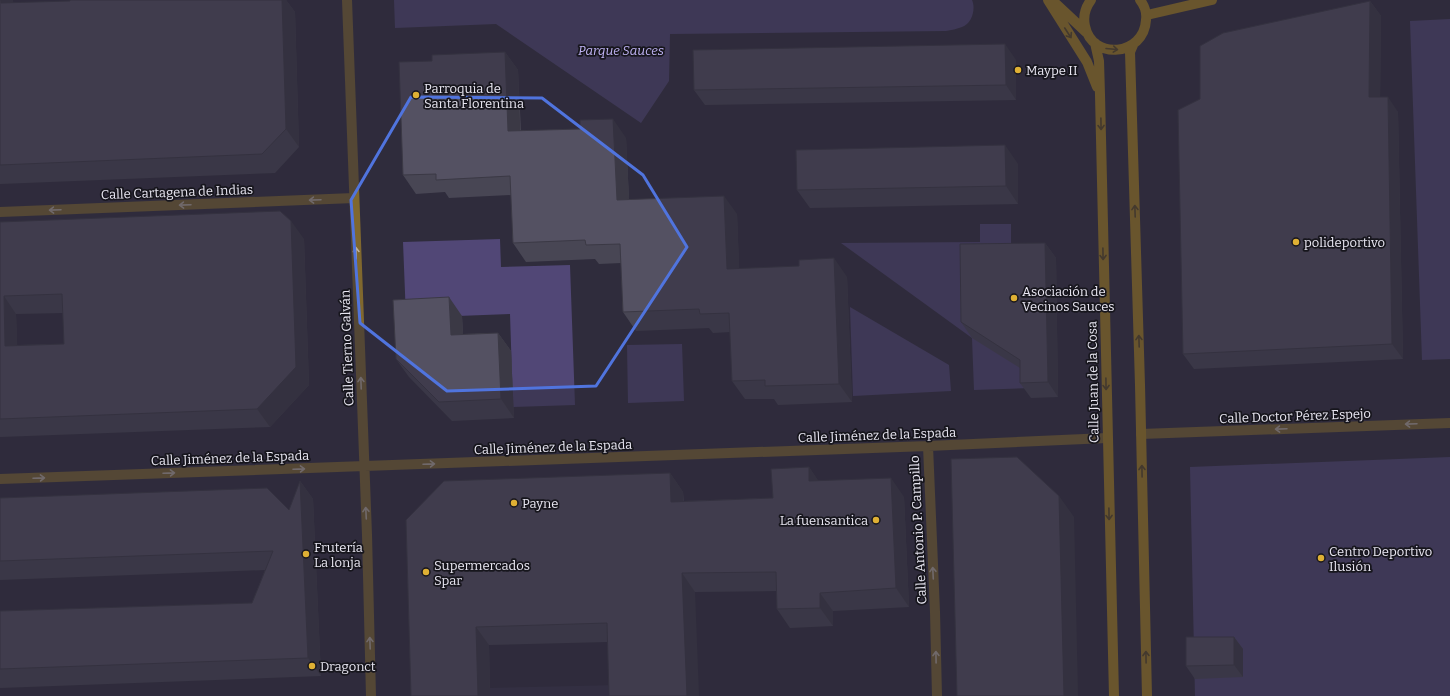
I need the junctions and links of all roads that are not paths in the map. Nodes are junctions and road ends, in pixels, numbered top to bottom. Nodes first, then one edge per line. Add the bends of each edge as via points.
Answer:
1 (347, 0) edge
2 (1048, 0) edge
3 (1051, 0) edge
4 (1091, 0) edge
5 (1140, 0) edge
6 (1212, 0) edge
7 (1147, 15) junction
8 (1086, 32) junction
9 (1095, 43) junction
10 (1133, 45) junction
11 (1100, 95) junction
12 (354, 198) junction
13 (0, 212) edge
14 (1450, 423) edge
15 (1141, 434) junction
16 (1107, 438) junction
17 (928, 446) junction
18 (364, 466) junction
19 (0, 479) edge
20 (371, 696) edge
21 (937, 696) edge
22 (1114, 696) edge
23 (1146, 696) edge

1 - 12 street, Calle Tierno Galván
2 -> 11 main road via 1087,62
3 - 8 main road
4 - 8 main road via 1084,18
5 - 7 main road
6 - 7 main road
7 - 10 main road via 1142,37
8 - 9 main road
9 -> 10 main road via 1114,50
9 - 11 main road, Calle Juan de la Cosa via 1099,61
15 -> 10 main road via 1130,52
11 -> 16 main road, Calle Juan de la Cosa
12 -> 13 street, Calle Cartagena de Indias
18 -> 12 street, Calle Tierno Galván
14 -> 15 street, Calle Doctor Pérez Espejo
23 -> 15 main road
16 - 17 street, Calle Jiménez de la Espada
16 -> 22 main road, Calle Juan de la Cosa
18 -> 17 street, Calle Jiménez de la Espada
21 -> 17 street, Calle Antonio P. Campillo
19 -> 18 street, Calle Jiménez de la Espada
20 -> 18 street, Calle Tierno Galván

